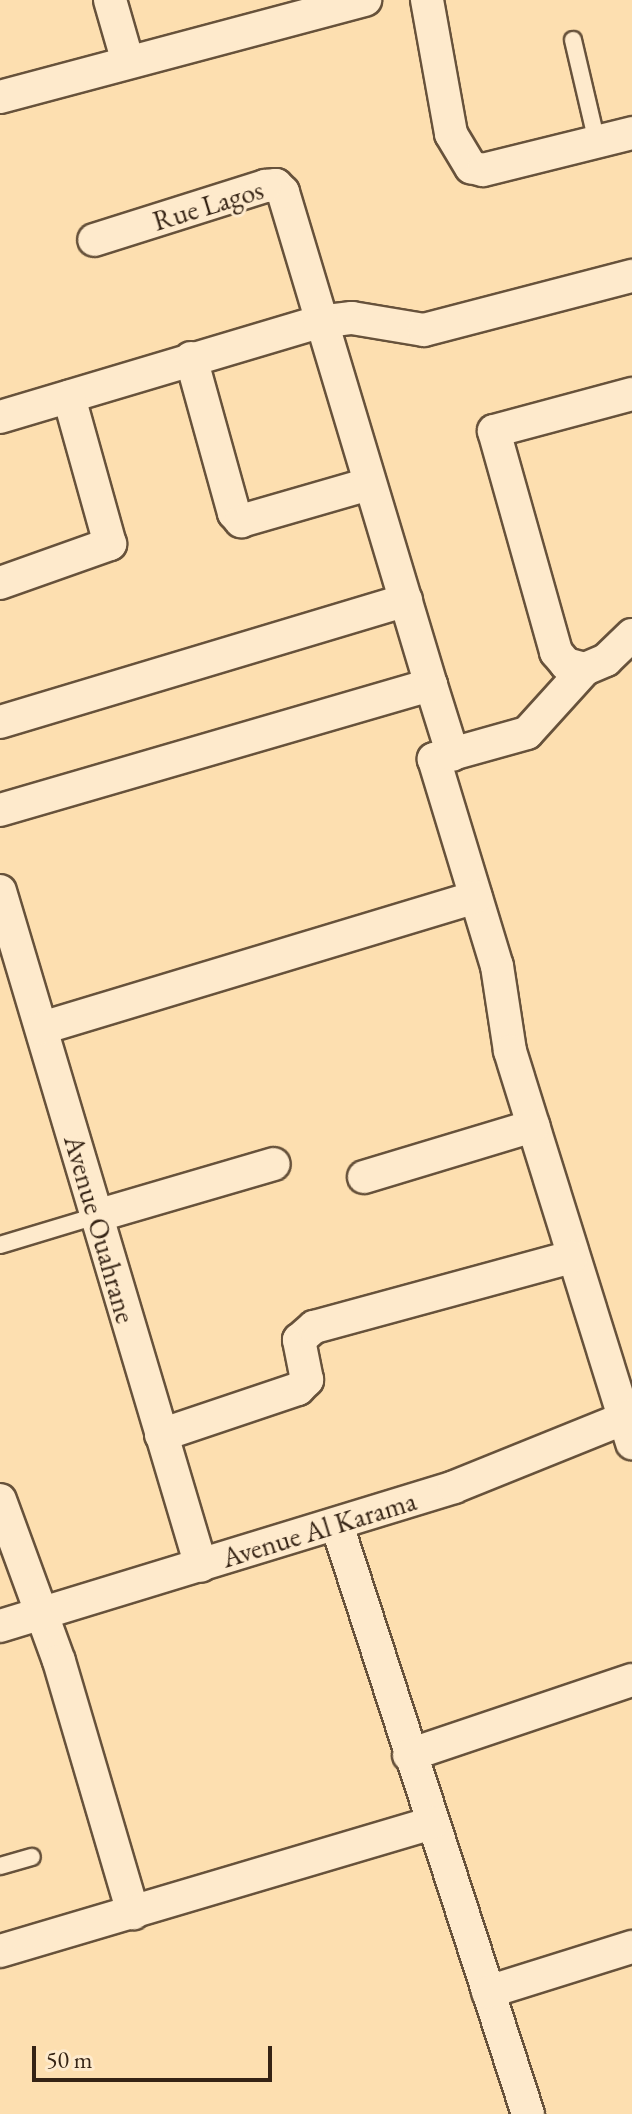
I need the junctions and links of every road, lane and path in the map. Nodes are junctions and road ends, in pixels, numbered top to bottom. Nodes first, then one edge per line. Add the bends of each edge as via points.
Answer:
1 (110, 0) edge
2 (365, 0) edge
3 (427, 0) edge
4 (285, 9) edge
5 (573, 40) dead end
6 (127, 59) junction
7 (0, 97) edge
8 (632, 133) edge
9 (597, 142) junction
10 (94, 240) dead end
11 (632, 276) edge
12 (319, 322) junction
13 (191, 358) junction
14 (632, 394) edge
15 (69, 397) junction
16 (0, 417) edge
17 (369, 484) junction
18 (0, 583) edge
19 (406, 600) junction
20 (632, 635) edge
21 (585, 669) junction
22 (431, 685) junction
23 (0, 722) edge
24 (453, 755) junction
25 (0, 810) edge
26 (0, 891) edge
27 (476, 897) junction
28 (42, 1028) junction
29 (533, 1126) junction
30 (274, 1164) dead end
31 (364, 1177) dead end
32 (96, 1216) junction
33 (0, 1245) edge
34 (572, 1257) junction
35 (629, 1426) edge
36 (161, 1435) junction
37 (0, 1500) edge
38 (337, 1525) junction
39 (201, 1566) junction
40 (40, 1614) junction
41 (0, 1626) edge
42 (632, 1680) edge
43 (409, 1755) junction
44 (432, 1823) junction
45 (32, 1857) dead end
46 (0, 1866) edge
47 (133, 1913) junction
48 (632, 1947) edge
49 (0, 1951) edge
50 (488, 1992) junction
51 (528, 2114) edge

1 - 6 street
2 - 4 street
3 - 9 street via 451,134 471,167 483,170
4 - 6 street
5 - 9 lane
6 - 7 street
8 - 9 street
10 - 12 street, Rue Lagos via 276,185
11 - 12 street via 424,330 352,318
12 - 13 street
12 - 17 street
13 - 15 street
13 - 17 street via 234,513 241,521
14 - 21 street via 494,431 556,652 566,664
15 - 16 street
15 - 18 street via 110,544
17 - 19 street
19 - 22 street
19 - 23 street
20 - 21 street via 606,660
21 - 24 street via 527,733
22 - 24 street
22 - 25 street
24 - 27 street via 434,759
26 - 28 street, Avenue Ouahrane
27 - 28 street
27 - 29 street via 497,966 510,1051
28 - 32 street, Avenue Ouahrane
29 - 31 street
29 - 34 street
30 - 32 street
32 - 33 lane
32 - 36 street, Avenue Ouahrane
34 - 35 street
34 - 36 street via 314,1327 299,1340 307,1380 298,1389
35 - 38 street, Avenue Al Karama
36 - 39 street, Avenue Ouahrane
37 - 40 street
38 - 39 street, Avenue Al Karama
38 - 43 street
39 - 40 street, Avenue Al Karama
40 - 41 street, Avenue Al Karama
40 - 47 street via 59,1661
42 - 43 street
43 - 44 street
44 - 47 street
44 - 50 street
45 - 46 lane
47 - 49 street
48 - 50 street
50 - 51 street

